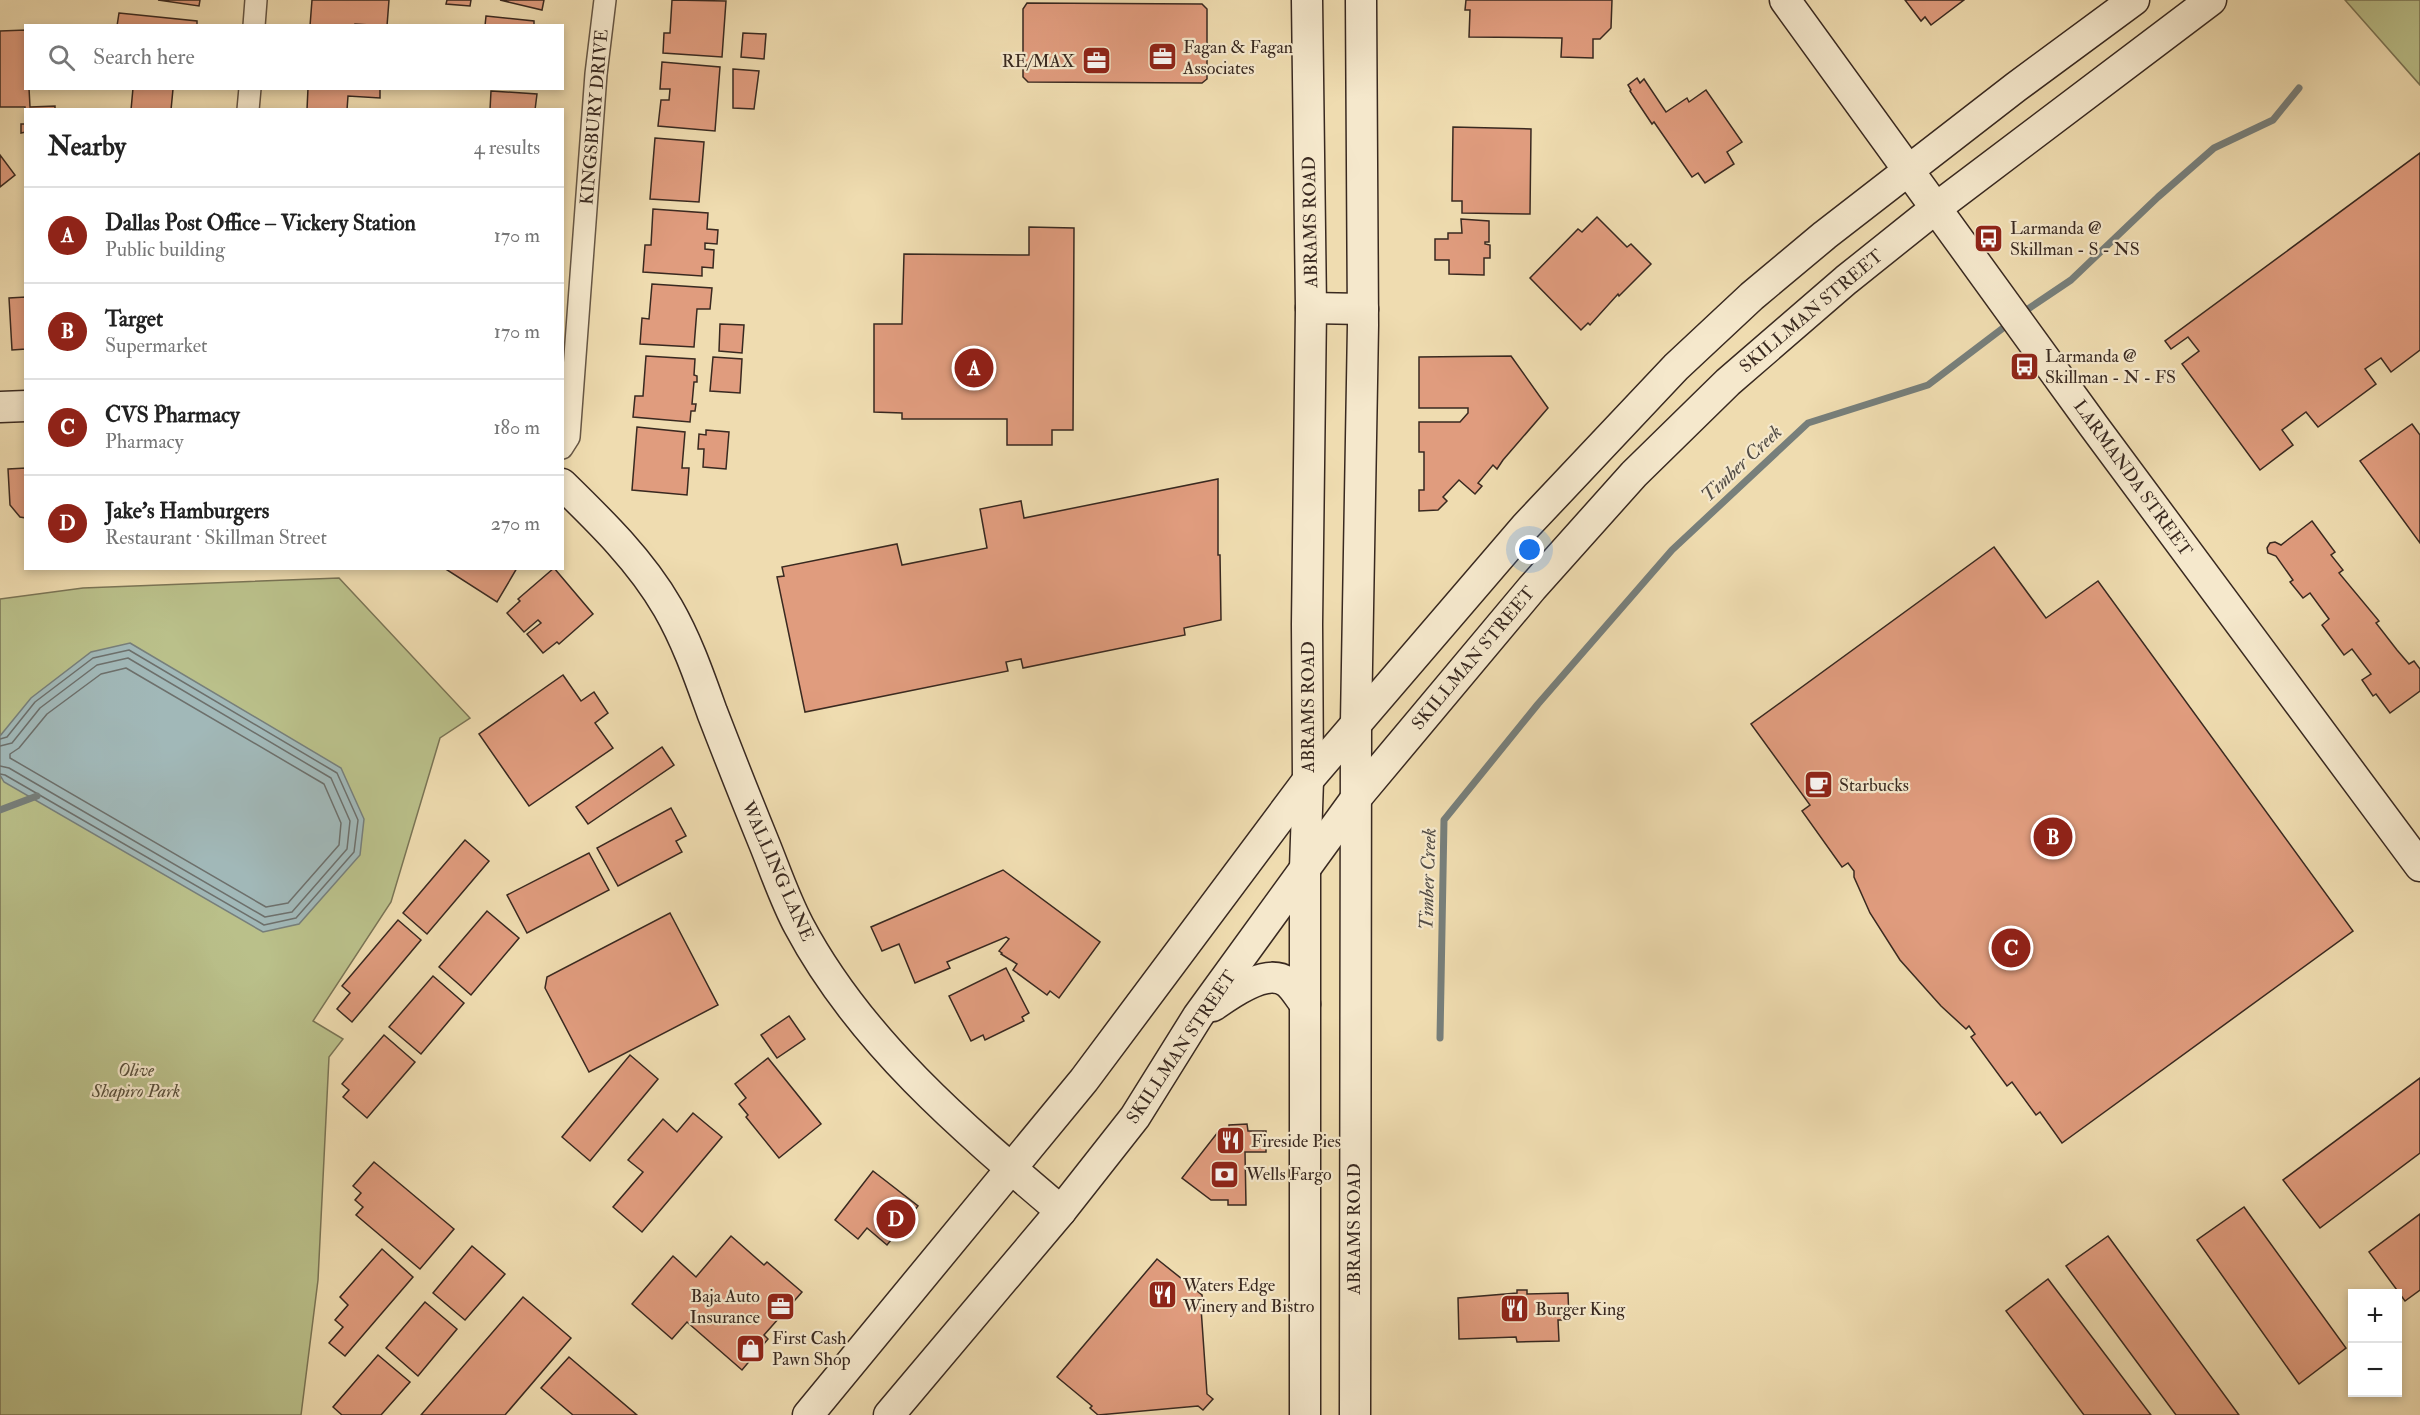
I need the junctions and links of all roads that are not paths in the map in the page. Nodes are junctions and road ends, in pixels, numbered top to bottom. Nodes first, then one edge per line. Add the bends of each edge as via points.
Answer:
1 (256, 0) edge
2 (605, 0) edge
3 (1307, 0) edge
4 (1361, 0) edge
5 (1785, 0) edge
6 (2134, 0) edge
7 (2211, 0) edge
8 (254, 24) edge
9 (250, 90) edge
10 (248, 108) edge
11 (1909, 169) junction
12 (1936, 208) junction
13 (1311, 308) junction
14 (1363, 309) junction
15 (24, 405) edge
16 (0, 407) edge
17 (564, 445) edge
18 (564, 486) edge
19 (1356, 722) junction
20 (1308, 780) junction
21 (1356, 797) junction
22 (2420, 866) edge
23 (1305, 868) junction
24 (1305, 1004) junction
25 (1198, 1017) junction
26 (1012, 1170) junction
27 (1061, 1211) junction
28 (808, 1415) edge
29 (889, 1415) edge
30 (1305, 1415) edge
31 (1355, 1415) edge

1 - 8 street
2 - 17 street, KINGSBURY DRIVE via 569,437
3 - 13 main road, ABRAMS ROAD
4 - 14 main road, ABRAMS ROAD
5 - 11 main road, LARMANDA STREET
6 - 11 main road
7 - 12 main road, SKILLMAN STREET
9 - 10 street
11 - 12 main road, LARMANDA STREET
11 - 19 main road via 1752,296 1676,367 1518,534
12 - 21 main road, SKILLMAN STREET via 1728,382 1634,474
12 - 22 main road, LARMANDA STREET
13 - 14 main road
13 - 20 main road, ABRAMS ROAD
14 - 19 main road, ABRAMS ROAD
15 - 16 main road
18 - 26 main road, WALLING LANE via 630,554 668,607 686,641 769,857 820,963 850,1007 905,1069
19 - 20 main road
19 - 21 main road, ABRAMS ROAD
20 - 23 main road, ABRAMS ROAD
20 - 26 main road via 1091,1072
21 - 23 main road, SKILLMAN STREET
21 - 31 main road, ABRAMS ROAD
23 - 24 main road, ABRAMS ROAD
23 - 25 main road, SKILLMAN STREET
24 - 25 main road via 1288,982 1269,978 1245,985
24 - 30 main road, ABRAMS ROAD
25 - 27 main road, SKILLMAN STREET via 1135,1117
26 - 27 main road, WALLING LANE
26 - 28 main road
27 - 29 main road, SKILLMAN STREET

